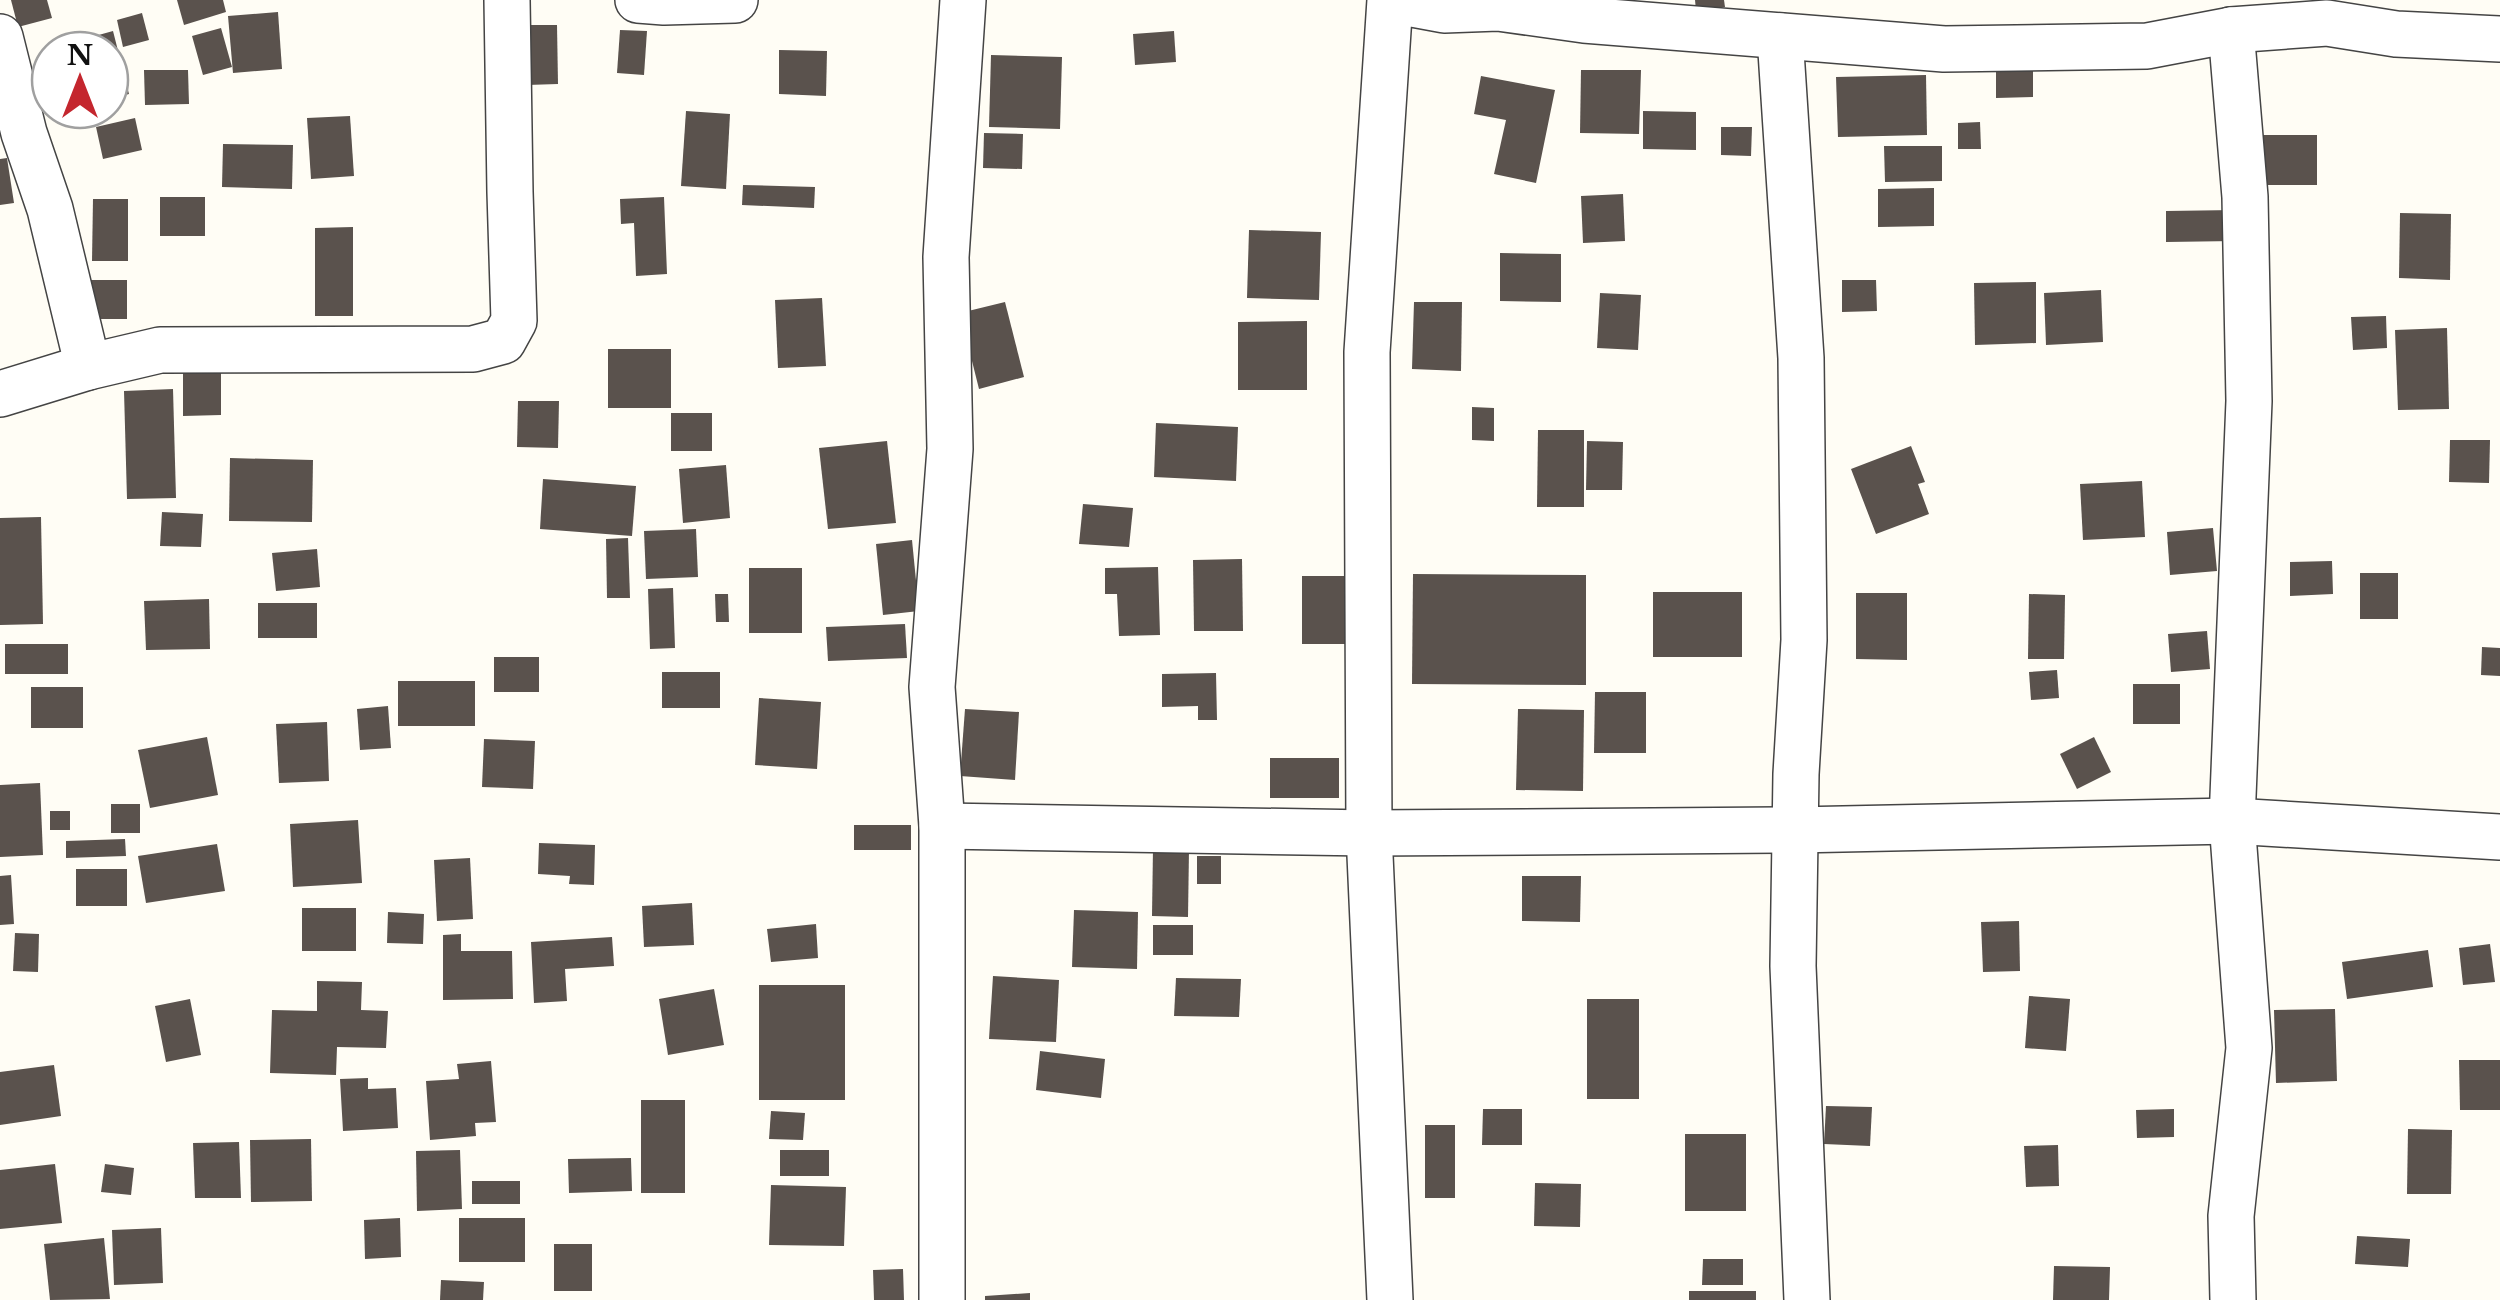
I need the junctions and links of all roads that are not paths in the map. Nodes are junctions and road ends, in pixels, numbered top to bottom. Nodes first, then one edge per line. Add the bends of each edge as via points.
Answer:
1 (507, 0) edge
2 (638, 0) edge
3 (736, 0) edge
4 (964, 0) edge
5 (1498, 4) edge
6 (2231, 30) junction
7 (1780, 36) junction
8 (0, 38) edge
9 (2500, 38) edge
10 (88, 366) junction
11 (0, 394) edge
12 (2232, 821) junction
13 (942, 826) junction
14 (1795, 830) junction
15 (1369, 833) junction
16 (2500, 837) edge
17 (942, 1300) edge
18 (1390, 1300) edge
19 (1807, 1300) edge
20 (2233, 1300) edge

1 - 10 street via 514,321 503,340 473,349 160,350
2 - 3 street
4 - 13 street via 946,257 950,449 932,687
5 - 7 street via 1584,20
5 - 15 street via 1444,10 1390,0 1367,352
6 - 7 street via 2147,46 1944,48
6 - 9 street via 2327,23
6 - 12 street via 2245,197 2249,401
7 - 14 street via 1801,358 1804,640
8 - 10 street
10 - 11 street
12 - 14 street
12 - 16 street
12 - 20 street via 2249,1048 2231,1216
13 - 15 street
13 - 17 street
14 - 15 street
14 - 19 street via 1793,966
15 - 18 street

